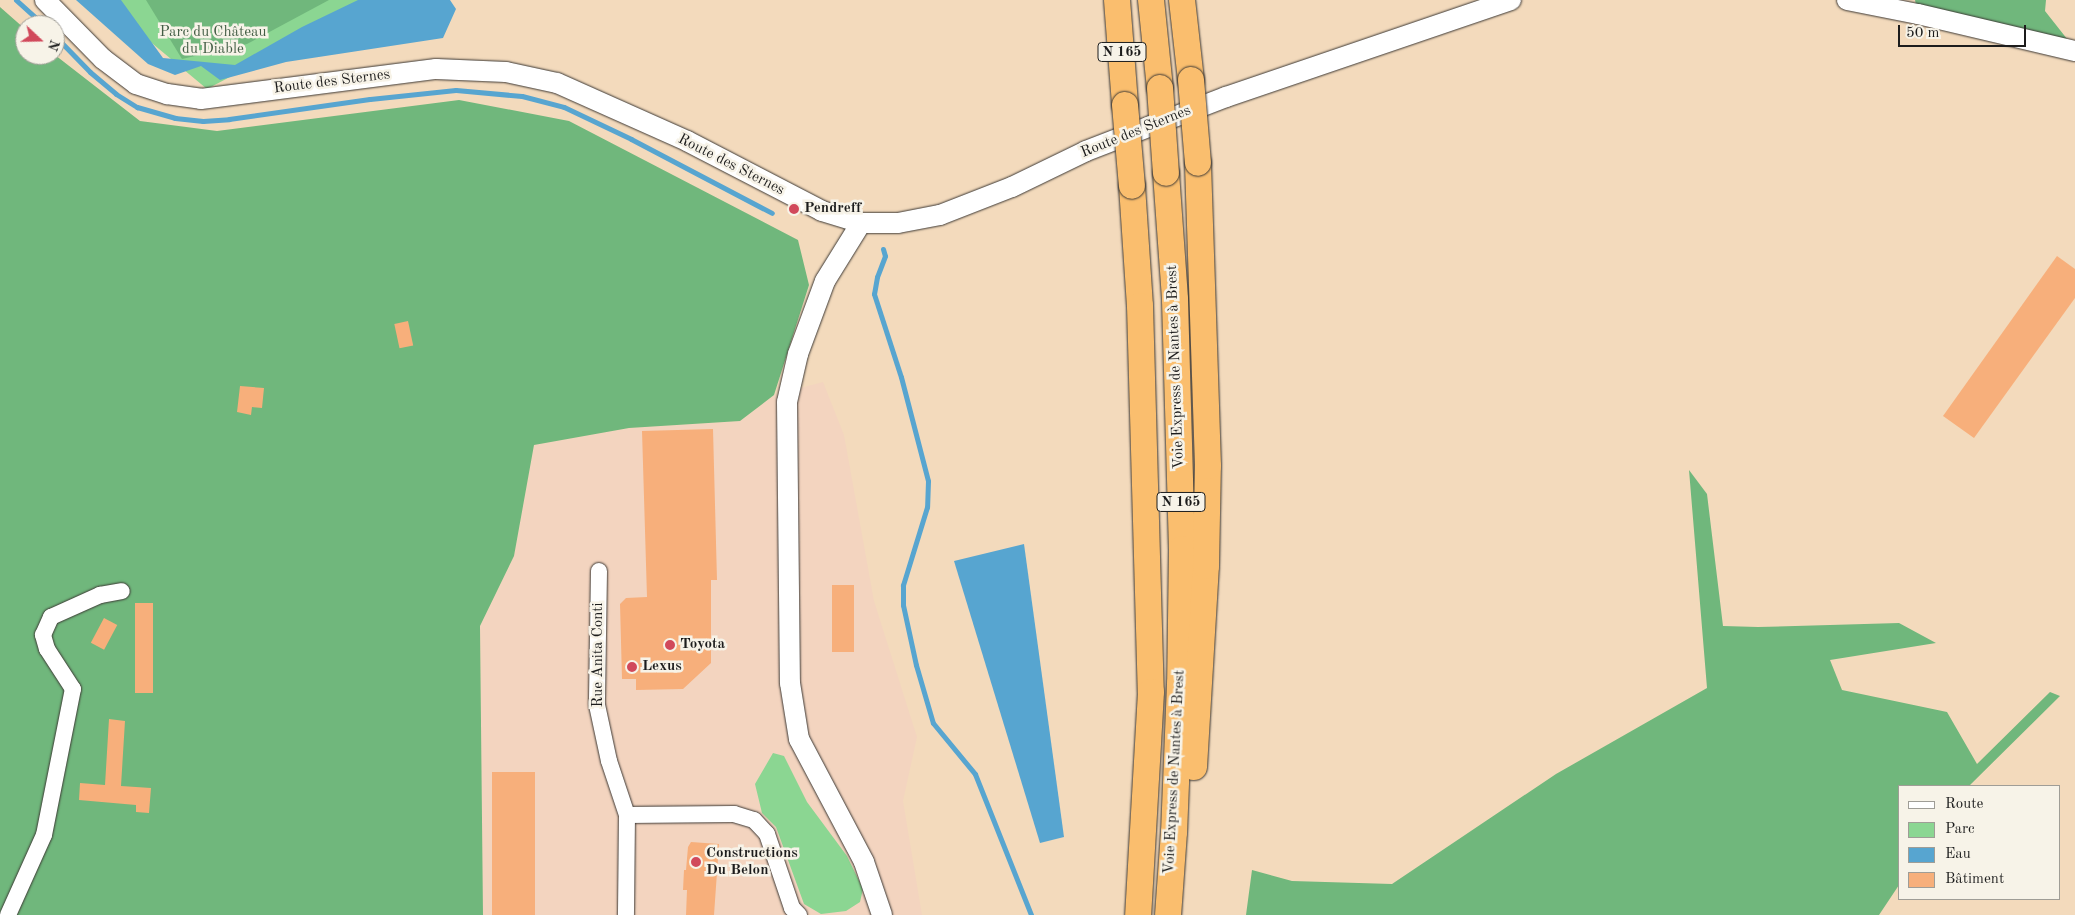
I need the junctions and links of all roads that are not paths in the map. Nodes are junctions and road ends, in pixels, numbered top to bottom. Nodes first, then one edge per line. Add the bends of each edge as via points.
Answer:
1 (45, 0) edge
2 (1117, 0) edge
3 (1152, 0) edge
4 (1182, 0) edge
5 (1511, 0) edge
6 (1847, 0) edge
7 (2075, 51) edge
8 (861, 222) junction
9 (599, 570) dead end
10 (122, 591) dead end
11 (627, 815) junction
12 (1174, 832) junction
13 (8, 915) edge
14 (626, 915) edge
15 (799, 915) edge
16 (882, 915) edge
17 (1138, 915) edge
18 (1168, 915) edge

1 - 8 street, Route des Sternes via 103,60 136,84 167,94 201,98 436,69 506,72 557,84 688,141 822,211
2 - 17 highway, Voie Express de Nantes à Brest / N 165, bridge via 1140,306 1150,692
3 - 12 highway, Voie Express de Nantes à Brest / N 165, bridge via 1175,300 1182,550
4 - 12 highway, bridge via 1198,163 1208,466 1206,566 1193,785
5 - 8 street, Route des Sternes via 1226,97 1086,151 1012,187 940,215 898,223
6 - 7 street
8 - 16 street via 825,281 798,354 786,402 790,683 799,739 864,862
9 - 11 street, Rue Anita Conti via 597,705 609,761
10 - 13 street via 100,595 51,617 43,635 47,649 73,689 44,835
11 - 14 street, Rue Anita Conti
11 - 15 street via 734,814 754,820 767,834 792,908
12 - 18 highway, Voie Express de Nantes à Brest / N 165

